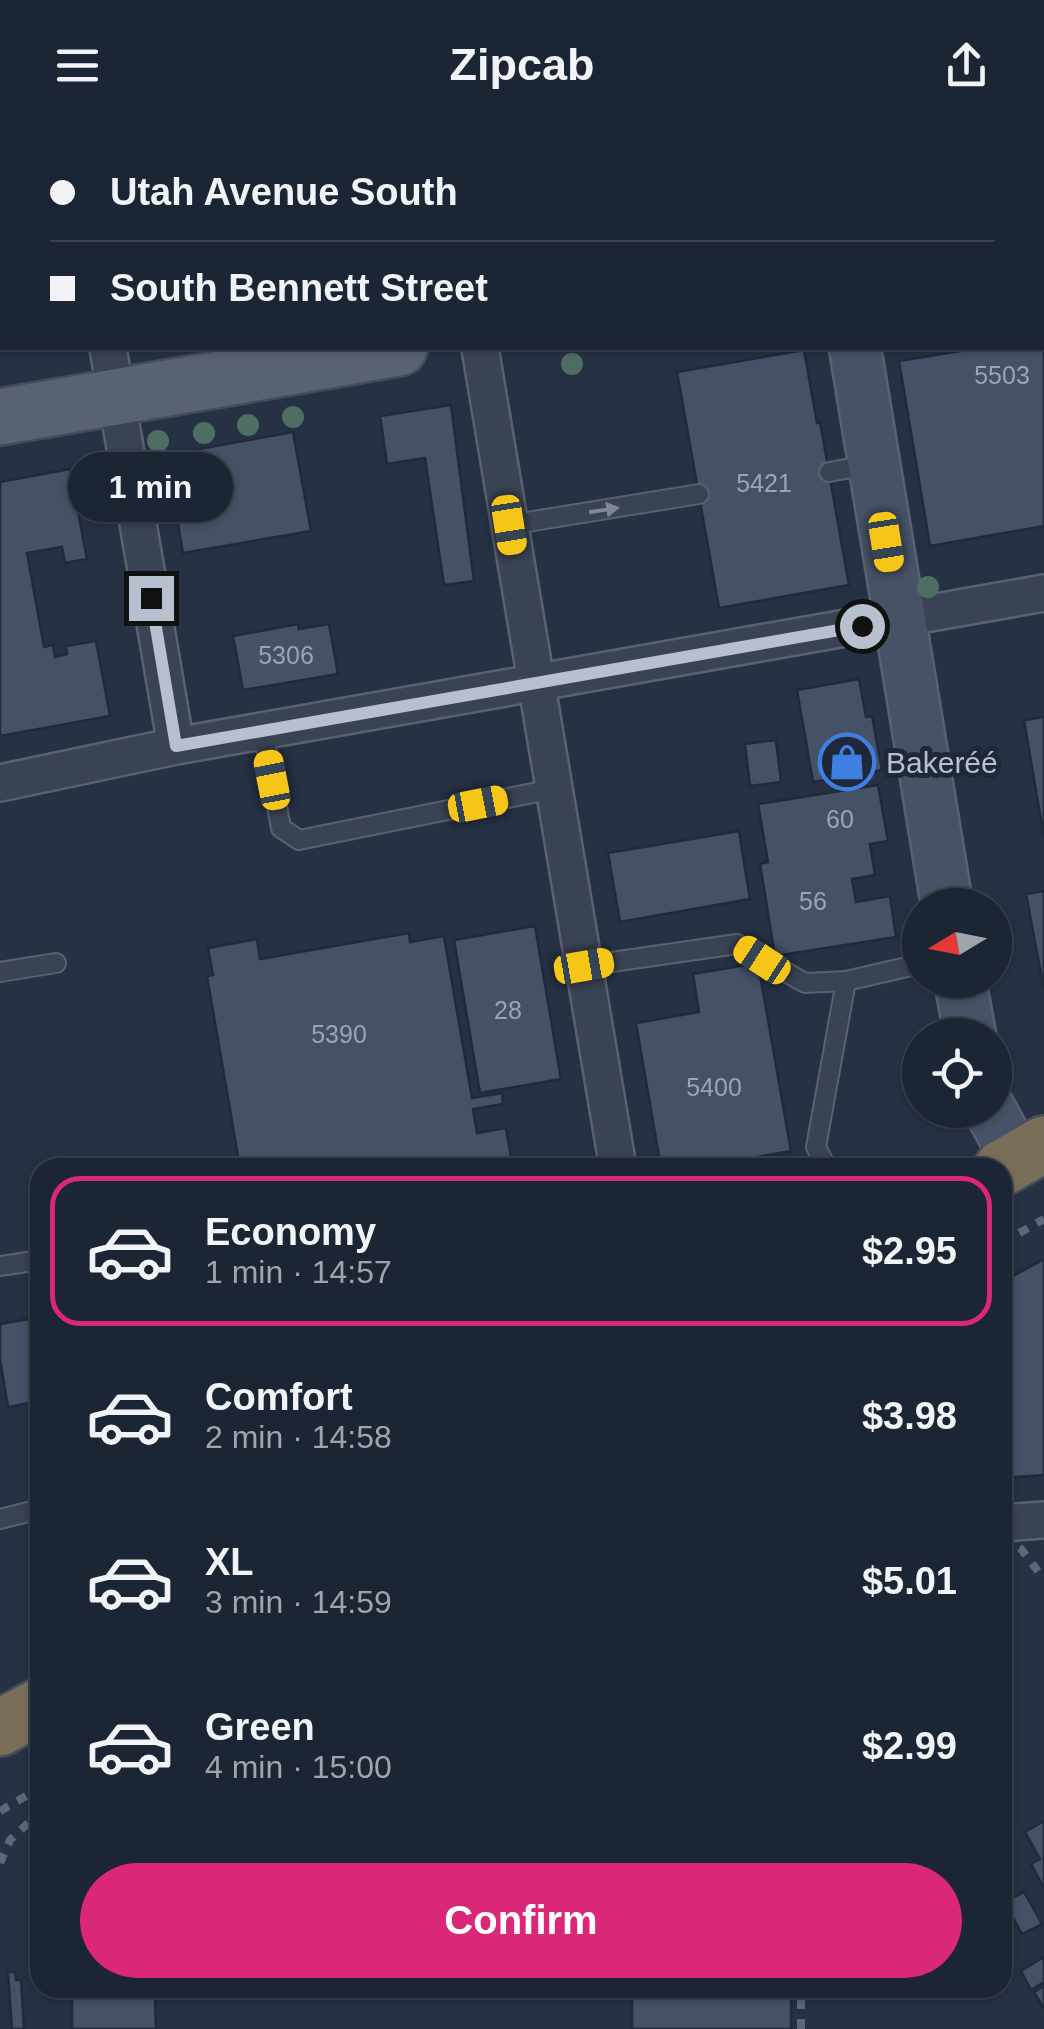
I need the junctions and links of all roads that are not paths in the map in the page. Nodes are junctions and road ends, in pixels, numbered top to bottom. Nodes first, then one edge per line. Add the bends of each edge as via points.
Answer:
1 (377, 350) edge
2 (480, 350) edge
3 (855, 350) edge
4 (286, 358) edge
5 (112, 373) edge
6 (0, 417) edge
7 (699, 494) dead end
8 (509, 525) junction
9 (1044, 593) edge
10 (898, 620) junction
11 (535, 684) junction
12 (263, 731) junction
13 (176, 746) junction
14 (0, 783) edge
15 (553, 789) junction
16 (944, 888) edge
17 (56, 963) dead end
18 (584, 966) junction
19 (902, 968) edge
20 (0, 972) edge
21 (846, 980) junction
22 (1002, 1128) edge
23 (1021, 1157) edge
24 (616, 1158) edge
25 (821, 1158) edge
26 (30, 1262) edge
27 (0, 1266) edge
28 (30, 1512) edge
29 (0, 1520) edge
30 (1044, 1520) edge
31 (1012, 1522) edge
32 (30, 1712) edge
33 (0, 1728) edge

1 - 4 main road
2 - 8 street
3 - 10 street via 851,468
4 - 5 main road
5 - 6 main road
5 - 13 street
8 -> 7 lane
8 - 11 street
9 - 10 street
10 - 11 street
10 - 16 street
11 - 12 street
11 - 15 street
12 - 13 street
12 - 15 lane via 281,828 299,840
13 - 14 street
15 - 18 street
17 - 20 lane
18 - 21 lane via 737,944 806,982
18 - 24 street
19 - 21 lane
21 - 25 lane via 816,1147
22 - 23 street
26 - 27 lane
28 - 29 lane
30 - 31 street
32 - 33 highway

